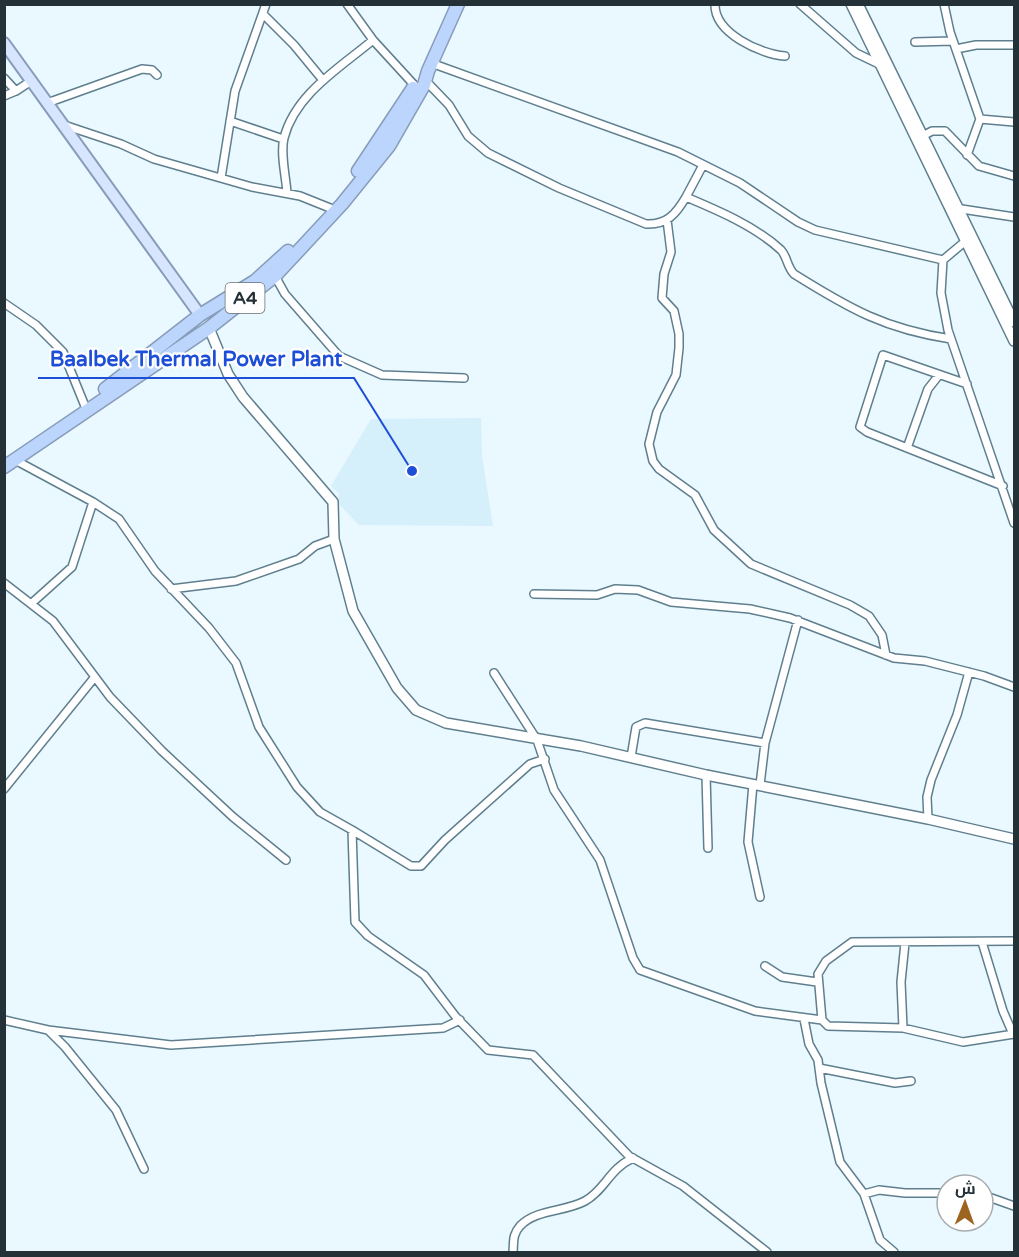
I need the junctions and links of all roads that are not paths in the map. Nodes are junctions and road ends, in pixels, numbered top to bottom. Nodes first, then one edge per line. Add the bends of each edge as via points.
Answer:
1 (266, 4) edge
2 (347, 4) edge
3 (458, 4) edge
4 (716, 4) edge
5 (800, 4) edge
6 (851, 4) edge
7 (858, 4) edge
8 (944, 4) edge
9 (263, 14) junction
10 (373, 40) junction
11 (915, 42) dead end
12 (954, 45) junction
13 (1014, 45) edge
14 (6, 50) edge
15 (785, 56) dead end
16 (884, 65) junction
17 (157, 75) dead end
18 (4, 78) edge
19 (423, 78) junction
20 (322, 79) junction
21 (31, 81) junction
22 (16, 91) junction
23 (4, 96) edge
24 (47, 103) junction
25 (980, 119) junction
26 (230, 121) junction
27 (1014, 122) edge
28 (62, 124) junction
29 (921, 137) junction
30 (283, 139) junction
31 (968, 155) junction
32 (703, 165) junction
33 (1014, 176) edge
34 (221, 178) junction
35 (287, 193) junction
36 (686, 197) junction
37 (330, 208) junction
38 (954, 208) junction
39 (1014, 217) edge
40 (667, 220) junction
41 (969, 238) junction
42 (943, 260) junction
43 (274, 276) junction
44 (256, 284) junction
45 (997, 297) junction
46 (4, 303) edge
47 (214, 306) junction
48 (200, 315) junction
49 (222, 318) junction
50 (1014, 322) edge
51 (184, 328) junction
52 (209, 328) junction
53 (191, 339) junction
54 (951, 339) junction
55 (1014, 341) edge
56 (134, 374) junction
57 (939, 375) junction
58 (464, 378) dead end
59 (967, 384) junction
60 (85, 407) junction
61 (907, 448) junction
62 (8, 461) edge
63 (1003, 486) junction
64 (93, 502) junction
65 (1014, 523) edge
66 (334, 539) junction
67 (4, 583) edge
68 (171, 589) junction
69 (534, 594) dead end
70 (33, 602) junction
71 (798, 621) junction
72 (886, 655) junction
73 (969, 672) junction
74 (494, 673) dead end
75 (94, 678) junction
76 (1014, 687) edge
77 (537, 740) junction
78 (765, 743) junction
79 (632, 757) junction
80 (545, 759) junction
81 (706, 775) junction
82 (756, 785) junction
83 (4, 789) edge
84 (928, 819) junction
85 (352, 830) junction
86 (1014, 839) edge
87 (708, 848) dead end
88 (286, 860) dead end
89 (760, 897) dead end
90 (1014, 941) edge
91 (982, 942) junction
92 (904, 943) junction
93 (765, 966) dead end
94 (817, 982) junction
95 (804, 1019) junction
96 (4, 1020) edge
97 (460, 1020) junction
98 (822, 1020) junction
99 (903, 1028) junction
100 (48, 1030) junction
101 (1014, 1034) edge
102 (819, 1068) junction
103 (911, 1081) dead end
104 (633, 1158) junction
105 (144, 1169) dead end
106 (935, 1193) edge
107 (864, 1194) junction
108 (995, 1199) edge
109 (1014, 1206) edge
110 (513, 1252) edge
111 (767, 1252) edge
112 (894, 1252) edge

1 - 9 street
2 - 10 street
3 - 19 highway, A4
4 - 15 street via 722,26 754,46
5 - 16 street via 855,53
6 - 16 street
7 - 16 street
8 - 12 street
9 - 20 street
9 - 26 street via 244,59
10 - 19 street
10 - 20 street
11 - 12 street
12 - 13 street
12 - 25 street
14 - 21 main road
16 - 29 street
17 - 24 street via 142,69
18 - 22 street
19 - 32 street via 678,152
19 - 37 highway, A4
19 - 40 street via 449,105 468,136 488,153 636,221 655,224
19 - 43 highway, A4 via 388,146
20 - 30 street
21 - 22 street
21 - 24 main road
22 - 23 street
24 - 28 main road
25 - 27 street
25 - 31 street
26 - 30 street
26 - 34 street
28 - 34 street via 154,159
28 - 48 main road
29 - 31 street via 945,130
29 - 38 street
30 - 35 street
31 - 33 street via 986,169
32 - 36 street
32 - 42 street via 740,183 815,230
34 - 35 street
35 - 37 street
36 - 40 street
36 - 54 street via 722,211 781,250 794,274 846,306 896,328
37 - 44 highway, A4
38 - 39 street
38 - 41 street
40 - 72 street via 671,252 662,298 674,311 679,348 676,375 654,422 649,444 653,461 695,495 708,522 752,564 850,604 869,616 882,635
41 - 42 street
41 - 45 street
42 - 54 street via 942,310
43 - 44 highway, A4
43 - 58 street via 339,356 382,375
44 - 47 highway, A4
44 - 49 highway, A4
45 - 50 street
45 - 55 street
46 - 60 street via 36,325 63,352
47 - 48 highway, A4
47 - 49 highway
48 - 51 highway, A4
49 - 52 highway, A4
51 - 53 highway
51 - 56 highway, A4
52 - 53 highway, A4
52 - 66 street via 228,374 243,397 333,502
53 - 56 highway, A4
54 - 59 street
56 - 60 highway, A4
57 - 59 street
57 - 61 street via 928,389
57 - 61 street via 887,354 881,358 860,427
59 - 63 street
60 - 62 highway, A4
61 - 63 street
62 - 64 street
63 - 65 street
64 - 68 street via 119,519
64 - 70 street via 72,567
66 - 68 street via 315,546 299,559 237,581
66 - 77 street via 353,611 407,703 429,718 446,723
67 - 70 street
68 - 85 street via 236,663 259,727 297,787 320,812
69 - 71 street via 597,595 615,589 638,590 671,602 734,606
70 - 75 street via 53,621
71 - 72 street
71 - 78 street
72 - 73 street
73 - 76 street
73 - 84 street via 931,780
74 - 77 street
75 - 83 street
75 - 88 street via 195,783
77 - 79 street
77 - 80 street
78 - 79 street via 645,723 636,727
78 - 82 street
79 - 81 street
80 - 85 street via 530,764 421,866 411,866
80 - 95 street via 554,790 600,860 640,970 755,1011
81 - 82 street
81 - 87 street
82 - 84 street
82 - 89 street via 748,842
84 - 86 street
85 - 97 street via 355,922 368,936 424,975
90 - 91 street
91 - 92 street
91 - 101 street
92 - 94 street via 852,942 826,961
92 - 99 street
93 - 94 street via 782,977
94 - 98 street
95 - 98 street
95 - 102 street
96 - 100 street
97 - 100 street via 443,1028 171,1045
97 - 104 street via 490,1052 524,1052 537,1058
98 - 99 street via 828,1026
99 - 101 street via 963,1041
100 - 105 street via 116,1110
102 - 103 street via 895,1083
102 - 107 street via 840,1162
104 - 110 street via 615,1168 586,1201 537,1215 521,1226 513,1238
104 - 111 street via 683,1186
106 - 107 street via 879,1190
107 - 112 street via 880,1240
108 - 109 street

